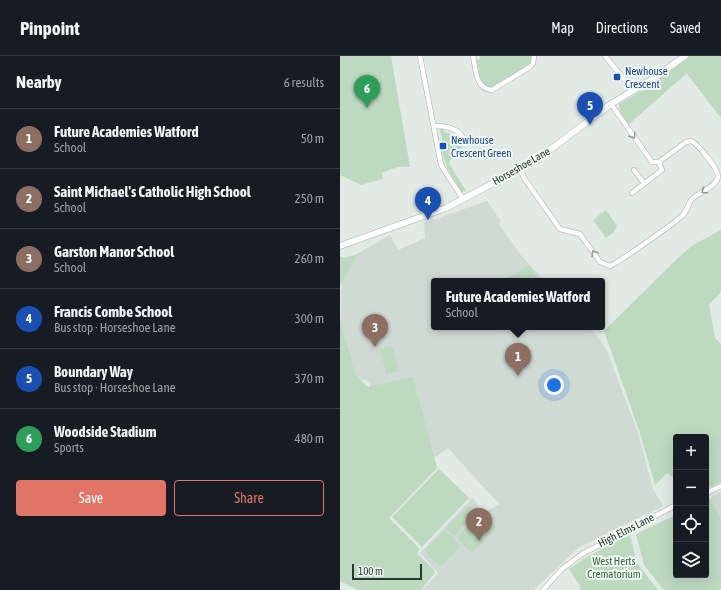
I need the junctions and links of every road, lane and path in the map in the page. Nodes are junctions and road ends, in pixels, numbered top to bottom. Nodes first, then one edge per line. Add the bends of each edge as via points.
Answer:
1 (420, 56) edge
2 (473, 56) edge
3 (534, 56) edge
4 (605, 56) edge
5 (685, 56) edge
6 (634, 91) junction
7 (612, 104) junction
8 (434, 126) junction
9 (465, 141) dead end
10 (659, 162) junction
11 (520, 169) junction
12 (634, 170) dead end
13 (719, 178) edge
14 (644, 183) junction
15 (632, 193) dead end
16 (463, 199) junction
17 (340, 246) edge
18 (721, 486) edge
19 (709, 492) edge
20 (674, 506) edge
21 (543, 590) edge

1 - 8 street
2 - 3 street via 479,82 484,88 492,90 530,67
4 - 6 street
5 - 6 street, Horseshoe Lane
6 - 7 street, Horseshoe Lane
7 -> 10 street via 652,162
7 - 11 street, Horseshoe Lane
8 - 9 street via 454,129
8 - 16 street via 441,165
10 - 13 street via 691,141 697,144
10 - 14 street via 662,170
13 -> 11 street via 692,199 683,215 610,266 600,262 580,234 560,229
11 - 16 street, Horseshoe Lane
12 - 14 street
14 - 15 street
16 - 17 street, Horseshoe Lane via 418,219
18 - 19 street
20 - 21 street, High Elms Lane via 582,554 562,569

